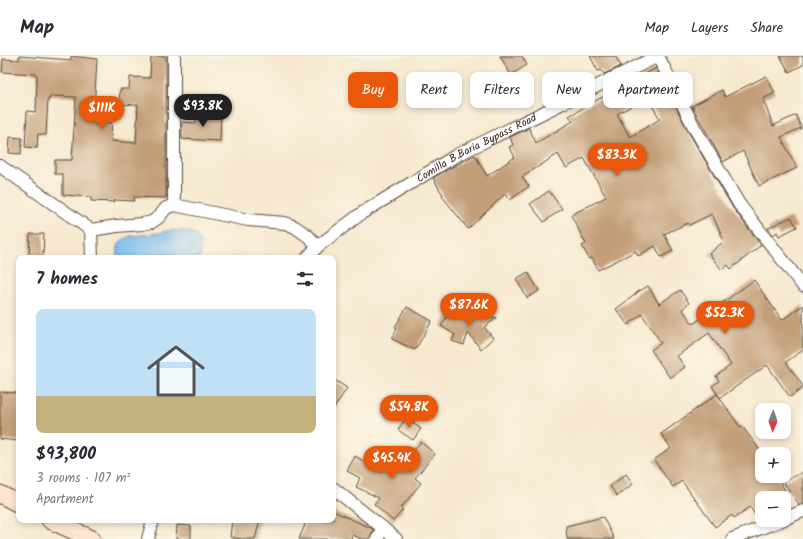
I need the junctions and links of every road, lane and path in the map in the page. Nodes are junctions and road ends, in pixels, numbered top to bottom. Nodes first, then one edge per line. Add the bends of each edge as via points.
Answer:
1 (174, 56) edge
2 (658, 56) edge
3 (0, 166) edge
4 (174, 205) junction
5 (91, 230) junction
6 (318, 246) junction
7 (92, 255) edge
8 (310, 255) edge
9 (803, 286) edge
10 (336, 490) edge
11 (0, 494) edge
12 (16, 502) edge
13 (803, 512) edge
14 (791, 517) edge
15 (57, 523) edge
16 (152, 523) edge
17 (764, 527) edge
18 (383, 528) junction
19 (92, 539) edge
20 (148, 539) edge
21 (377, 539) edge
22 (396, 539) edge
23 (732, 539) edge

1 - 4 street
2 - 6 street, Comilla B.Baria Bypass Road via 457,155 362,213
2 - 9 street via 695,129 740,204
3 - 5 street
4 - 5 street via 166,208 152,222
4 - 6 street via 248,220 285,223 308,236
5 - 7 street
6 - 8 street, Comilla B.Baria Bypass Road
10 - 18 street
11 - 12 street
13 - 14 street
15 - 19 street
16 - 20 street
17 - 23 street
18 - 21 street
18 - 22 street

